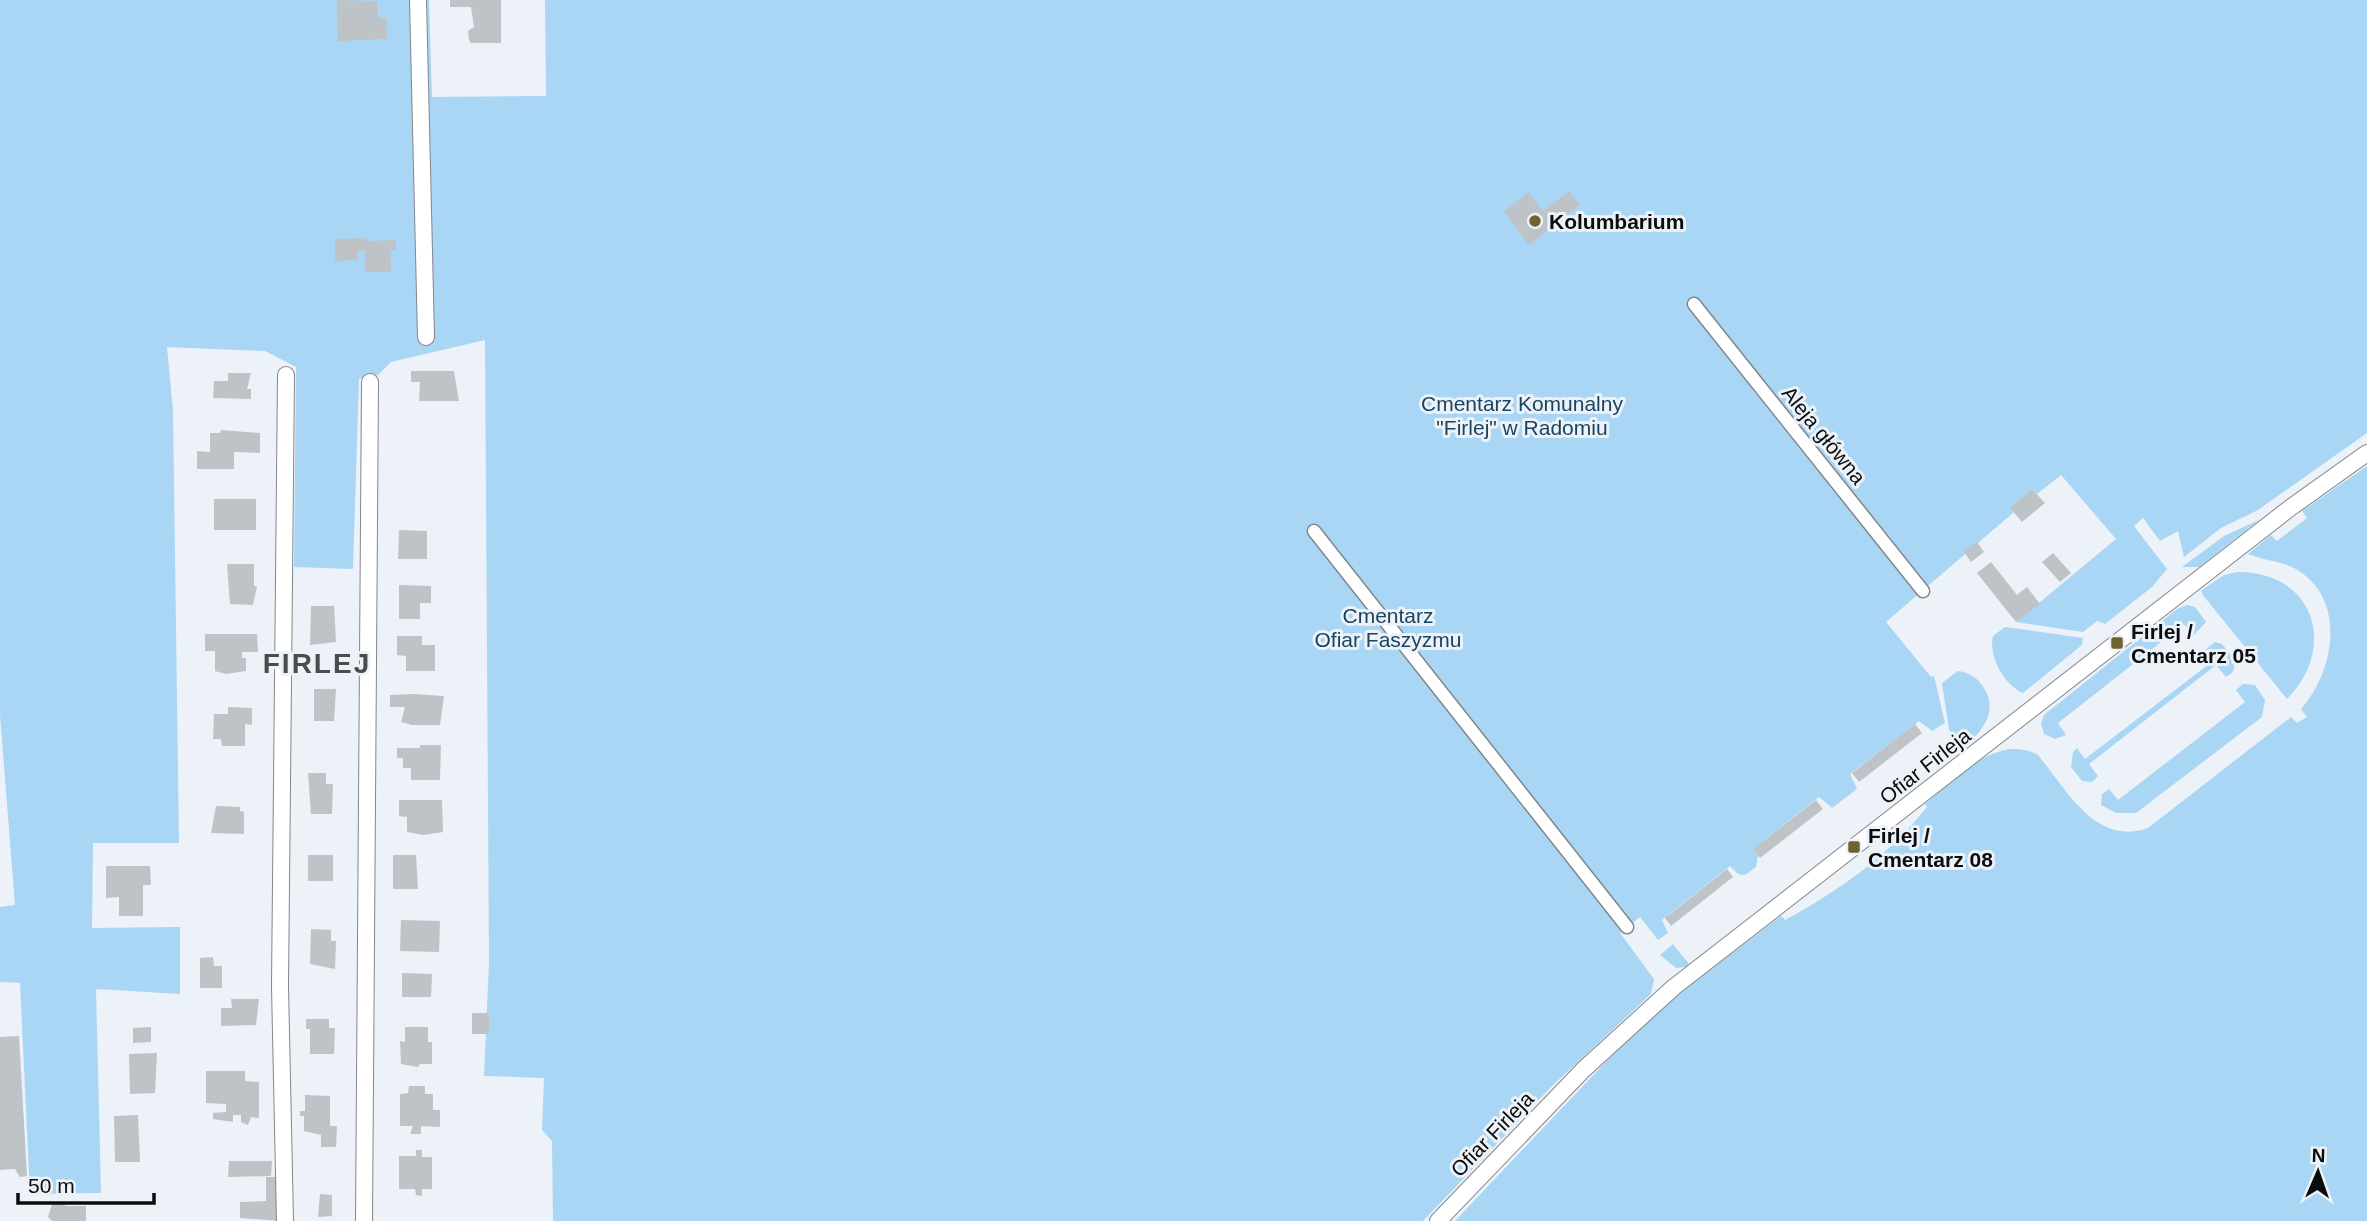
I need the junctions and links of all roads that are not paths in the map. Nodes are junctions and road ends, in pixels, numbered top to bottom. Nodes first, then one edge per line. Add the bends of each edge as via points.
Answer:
1 (418, 0) edge
2 (1694, 304) dead end
3 (426, 337) dead end
4 (286, 374) dead end
5 (370, 382) dead end
6 (2367, 453) edge
7 (1314, 531) dead end
8 (1923, 591) dead end
9 (1627, 927) dead end
10 (285, 1221) edge
11 (364, 1221) edge
12 (1438, 1221) edge

1 - 3 street
2 - 8 street, Aleja główna
4 - 10 street via 280,986
5 - 11 street
6 - 12 street, Ofiar Firleja via 1674,987 1583,1070
7 - 9 street

